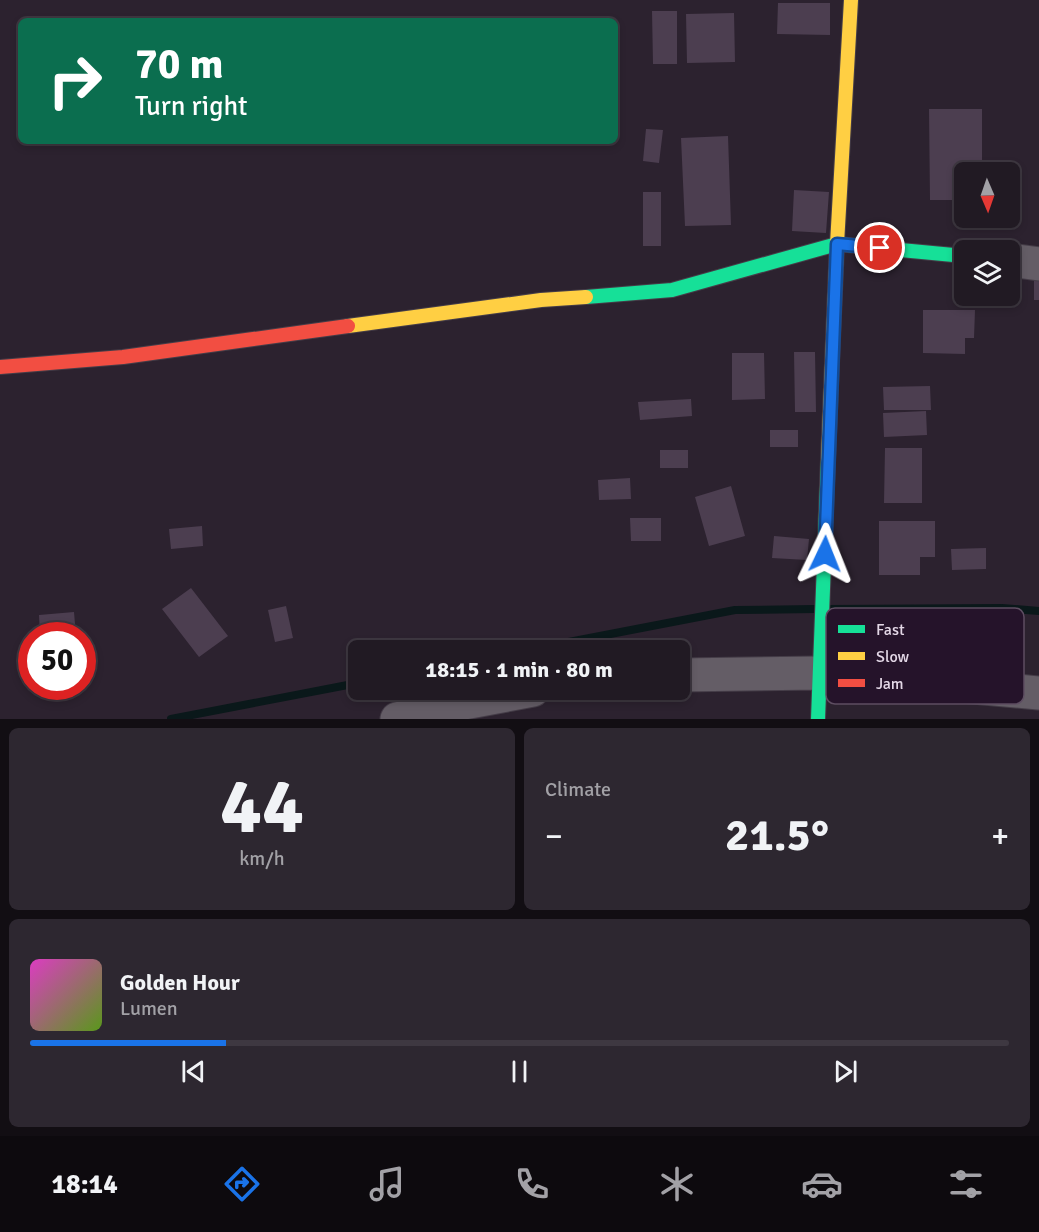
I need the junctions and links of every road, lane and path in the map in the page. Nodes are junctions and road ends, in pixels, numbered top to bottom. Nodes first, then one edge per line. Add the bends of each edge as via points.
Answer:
1 (851, 0) edge
2 (837, 244) junction
3 (954, 255) edge
4 (1020, 261) edge
5 (1039, 264) edge
6 (0, 367) edge
7 (820, 673) junction
8 (826, 674) edge
9 (690, 675) edge
10 (1024, 692) edge
11 (1039, 693) edge
12 (494, 700) edge
13 (443, 713) edge
14 (397, 719) edge
15 (818, 719) edge

1 - 2 street
2 - 3 street
2 - 6 street via 672,290 530,302 123,357
2 - 7 street
4 - 5 street
7 - 8 street
7 - 9 street
7 - 15 street
10 - 11 street
12 - 13 street
13 - 14 street

